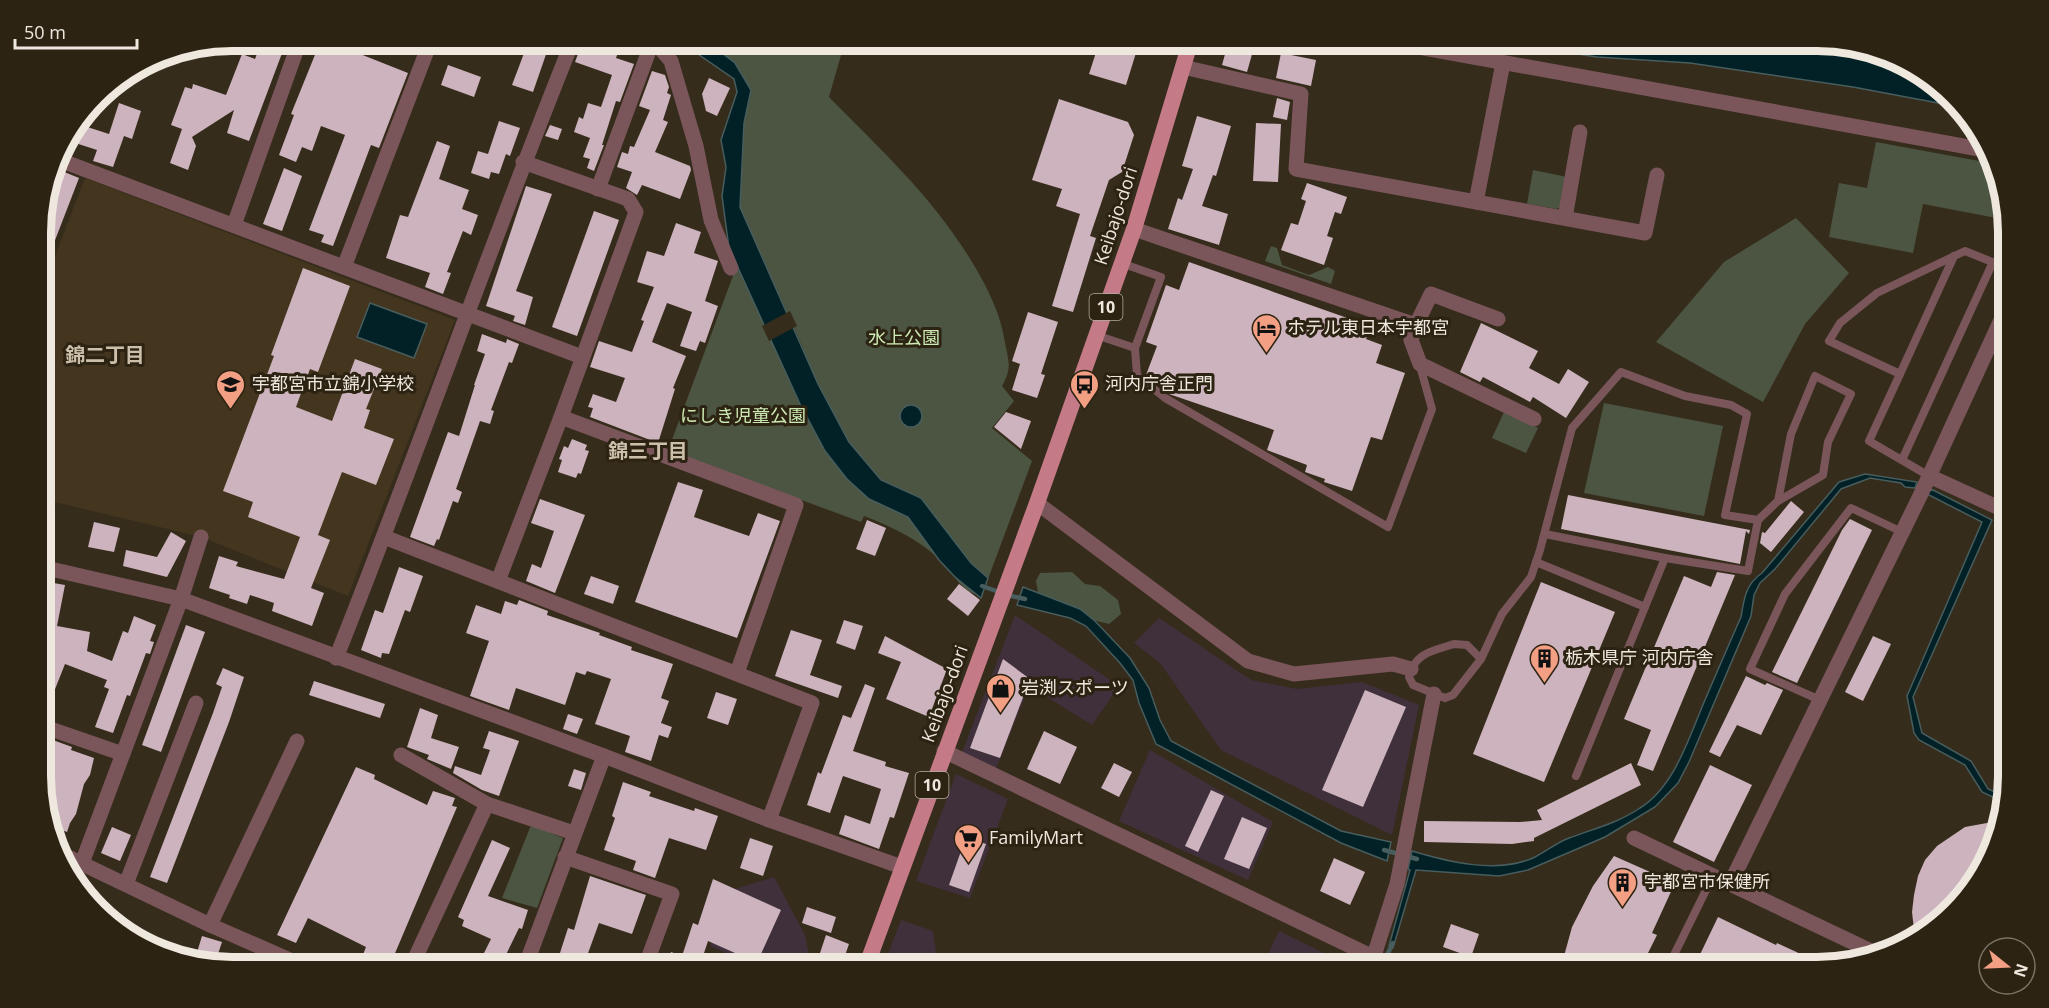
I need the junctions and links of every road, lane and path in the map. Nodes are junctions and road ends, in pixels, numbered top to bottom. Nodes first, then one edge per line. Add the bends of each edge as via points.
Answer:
1 (296, 51) edge
2 (427, 51) edge
3 (568, 51) edge
4 (650, 51) edge
5 (662, 51) edge
6 (1188, 51) edge
7 (1439, 51) edge
8 (1503, 63) junction
9 (1183, 67) junction
10 (1580, 132) dead end
11 (1977, 149) edge
12 (65, 162) edge
13 (523, 162) junction
14 (1658, 176) dead end
15 (598, 189) junction
16 (1476, 202) junction
17 (1565, 218) junction
18 (234, 225) junction
19 (1134, 229) junction
20 (1954, 256) junction
21 (1993, 262) junction
22 (1121, 263) junction
23 (1998, 264) edge
24 (344, 267) junction
25 (731, 268) dead end
26 (467, 313) junction
27 (1498, 319) dead end
28 (1416, 325) junction
29 (1998, 326) edge
30 (1096, 335) junction
31 (1136, 348) junction
32 (582, 357) junction
33 (1420, 364) junction
34 (1900, 374) junction
35 (561, 417) junction
36 (1534, 419) dead end
37 (1902, 460) junction
38 (1929, 476) junction
39 (1778, 501) junction
40 (1037, 503) junction
41 (1998, 507) edge
42 (1758, 520) junction
43 (1902, 532) junction
44 (1545, 534) junction
45 (201, 537) dead end
46 (384, 537) junction
47 (1665, 558) junction
48 (1536, 562) junction
49 (51, 569) edge
50 (498, 581) junction
51 (181, 599) junction
52 (1645, 607) junction
53 (336, 658) junction
54 (1481, 659) junction
55 (1411, 669) junction
56 (737, 673) junction
57 (1434, 694) junction
58 (1820, 700) junction
59 (196, 703) dead end
60 (51, 729) edge
61 (297, 741) dead end
62 (944, 751) junction
63 (123, 754) junction
64 (401, 755) dead end
65 (604, 756) junction
66 (1576, 776) dead end
67 (487, 804) junction
68 (769, 820) junction
69 (574, 833) junction
70 (1634, 838) dead end
71 (565, 857) junction
72 (71, 858) edge
73 (82, 863) junction
74 (902, 867) junction
75 (1713, 876) junction
76 (126, 884) junction
77 (1731, 884) junction
78 (210, 925) junction
79 (1867, 949) edge
80 (281, 957) edge
81 (416, 957) edge
82 (529, 957) edge
83 (649, 957) edge
84 (870, 957) edge
85 (1360, 957) edge
86 (1374, 957) edge
87 (1673, 957) edge

1 - 18 street
2 - 24 street
3 - 13 street
4 - 15 street
5 - 25 street via 670,61 696,146 711,220
6 - 9 main road, Keibajo-dori / 10
7 - 8 street
8 - 11 street
8 - 16 street
9 - 16 street via 1301,94 1296,169
9 - 19 main road, Keibajo-dori / 10
10 - 17 street
12 - 18 street
13 - 15 street
13 - 26 street
14 - 17 street via 1645,232
15 - 32 street via 628,199 636,212
16 - 17 street
18 - 24 street
19 - 22 main road, Keibajo-dori / 10
19 - 28 street
20 - 21 lane via 1965,250
20 - 34 lane
20 - 34 lane via 1877,293 1840,323 1829,341
21 - 23 lane
21 - 37 lane
22 - 30 main road, Keibajo-dori / 10
22 - 31 lane via 1161,277
24 - 26 street
26 - 32 street
26 - 46 street
27 - 28 street via 1431,294
28 - 33 street via 1411,340
29 - 38 street
30 - 31 lane
30 - 40 main road, Keibajo-dori / 10
31 - 33 lane via 1137,375 1165,398 1388,527 1432,409
32 - 35 street
33 - 36 street
34 - 37 lane via 1869,441
35 - 50 street
35 - 56 street via 796,505
37 - 38 lane
38 - 41 street
38 - 43 street
39 - 39 lane via 1791,434 1815,376 1851,394 1828,442 1823,475
39 - 42 lane
40 - 55 street via 1248,661 1294,674 1393,664
40 - 62 main road, Keibajo-dori / 10
42 - 44 lane via 1725,515 1747,414 1731,405 1685,396 1621,372 1572,428
42 - 47 lane via 1748,571
43 - 58 street
43 - 58 lane via 1851,508 1785,594 1750,669
44 - 47 lane
44 - 48 lane
45 - 51 street
46 - 50 street
46 - 53 street
47 - 52 lane
48 - 52 lane
48 - 54 lane via 1531,577 1502,614
49 - 51 street
50 - 56 street
51 - 53 street
51 - 63 street
52 - 66 lane
53 - 65 street
54 - 55 lane via 1467,645 1454,644 1419,656
54 - 57 lane via 1453,695 1444,698
55 - 57 lane via 1413,685
56 - 68 street via 812,703
57 - 86 street via 1398,884
58 - 77 street
59 - 76 street
60 - 63 street
61 - 78 street
62 - 74 main road, Keibajo-dori / 10
62 - 85 street
63 - 73 street
64 - 67 street
65 - 68 street
65 - 69 street
67 - 69 street
67 - 81 street
68 - 74 street
69 - 71 street
70 - 75 street
71 - 82 street
71 - 83 street via 672,894
72 - 73 street
73 - 76 street
74 - 84 main road, Keibajo-dori / 10
75 - 77 street
75 - 87 lane
76 - 78 street
77 - 79 street
78 - 80 street

